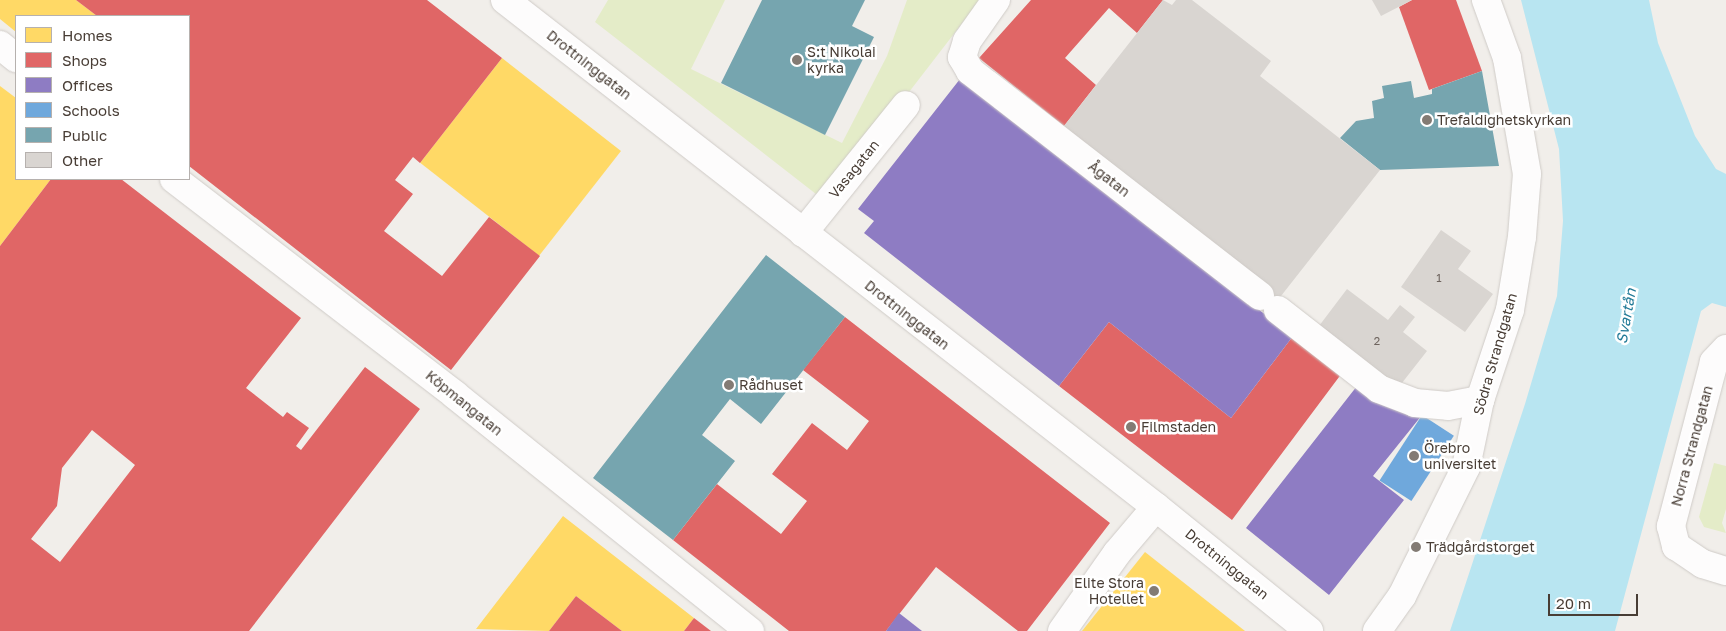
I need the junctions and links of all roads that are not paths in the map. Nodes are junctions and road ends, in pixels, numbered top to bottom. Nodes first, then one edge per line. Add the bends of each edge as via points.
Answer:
1 (505, 0) edge
2 (996, 0) edge
3 (1486, 0) edge
4 (0, 45) edge
5 (15, 57) edge
6 (906, 106) dead end
7 (175, 180) edge
8 (803, 233) junction
9 (1726, 349) edge
10 (1480, 400) junction
11 (1156, 507) junction
12 (1726, 571) edge
13 (750, 631) edge
14 (1062, 631) edge
15 (1309, 631) edge
16 (1377, 631) edge

1 - 8 street, Drottninggatan
2 - 10 street, Ågatan via 967,41 962,57 970,71 1379,389 1415,403 1448,406
3 - 10 street, Södra Strandgatan via 1507,58 1527,174 1522,238 1510,310
4 - 5 street
6 - 8 street, Vasagatan
7 - 13 street, Köpmangatan via 455,395
8 - 11 street, Drottninggatan
9 - 12 street, Norra Strandgatan via 1714,362 1671,526 1676,546 1703,564
10 - 16 street, Södra Strandgatan via 1466,467 1402,596
11 - 14 street via 1117,553
11 - 15 street, Drottninggatan

